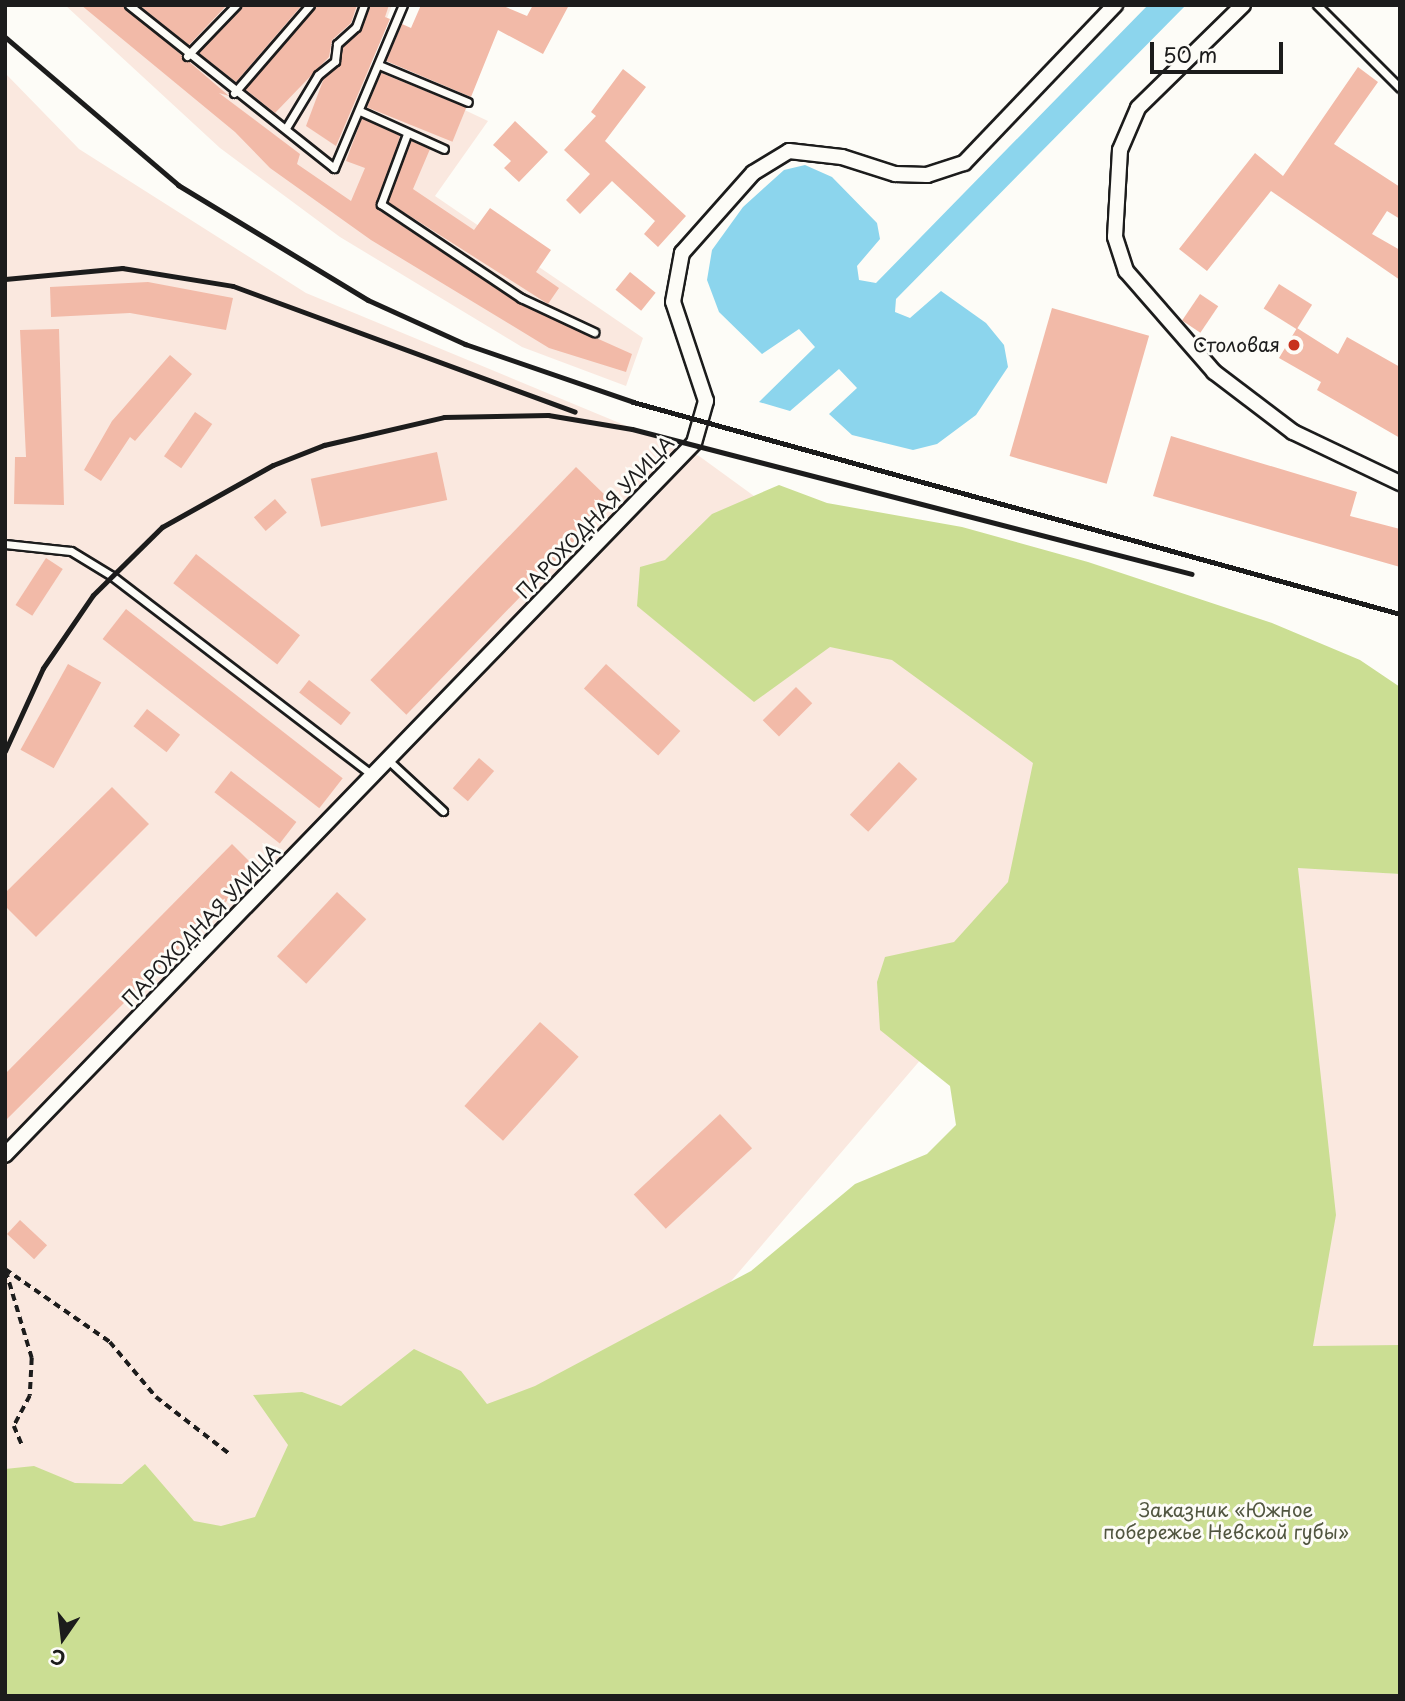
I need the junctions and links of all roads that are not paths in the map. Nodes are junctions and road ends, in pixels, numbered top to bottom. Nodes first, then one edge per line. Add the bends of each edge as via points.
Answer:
1 (129, 5) edge
2 (236, 5) edge
3 (310, 5) edge
4 (364, 5) edge
5 (403, 5) edge
6 (1115, 5) edge
7 (1243, 5) edge
8 (1317, 5) edge
9 (187, 56) junction
10 (379, 65) junction
11 (1400, 88) edge
12 (234, 93) junction
13 (468, 102) dead end
14 (360, 111) junction
15 (286, 128) junction
16 (407, 134) junction
17 (444, 149) dead end
18 (594, 332) dead end
19 (1400, 483) edge
20 (5, 544) edge
21 (388, 760) junction
22 (373, 775) junction
23 (443, 811) dead end
24 (5, 1155) edge

1 - 9 lane
2 - 9 lane
3 - 12 lane
4 - 15 lane via 356,26 337,44 335,61 317,75
5 - 10 lane
6 - 21 street, ПАРОХОДНАЯ УЛИЦА via 964,163 927,176 895,174 842,157 789,150 753,173 682,253 673,302 706,401 694,443
7 - 19 street via 1138,108 1119,150 1115,237 1126,271 1214,372 1293,432
8 - 11 lane
9 - 12 lane
10 - 13 lane
10 - 14 lane
12 - 15 lane
14 - 15 lane via 334,169
14 - 16 lane
16 - 17 lane
16 - 18 lane via 381,204 520,298
20 - 22 lane via 71,551 112,576
21 - 22 street, ПАРОХОДНАЯ УЛИЦА
21 - 23 lane
22 - 24 street, ПАРОХОДНАЯ УЛИЦА

